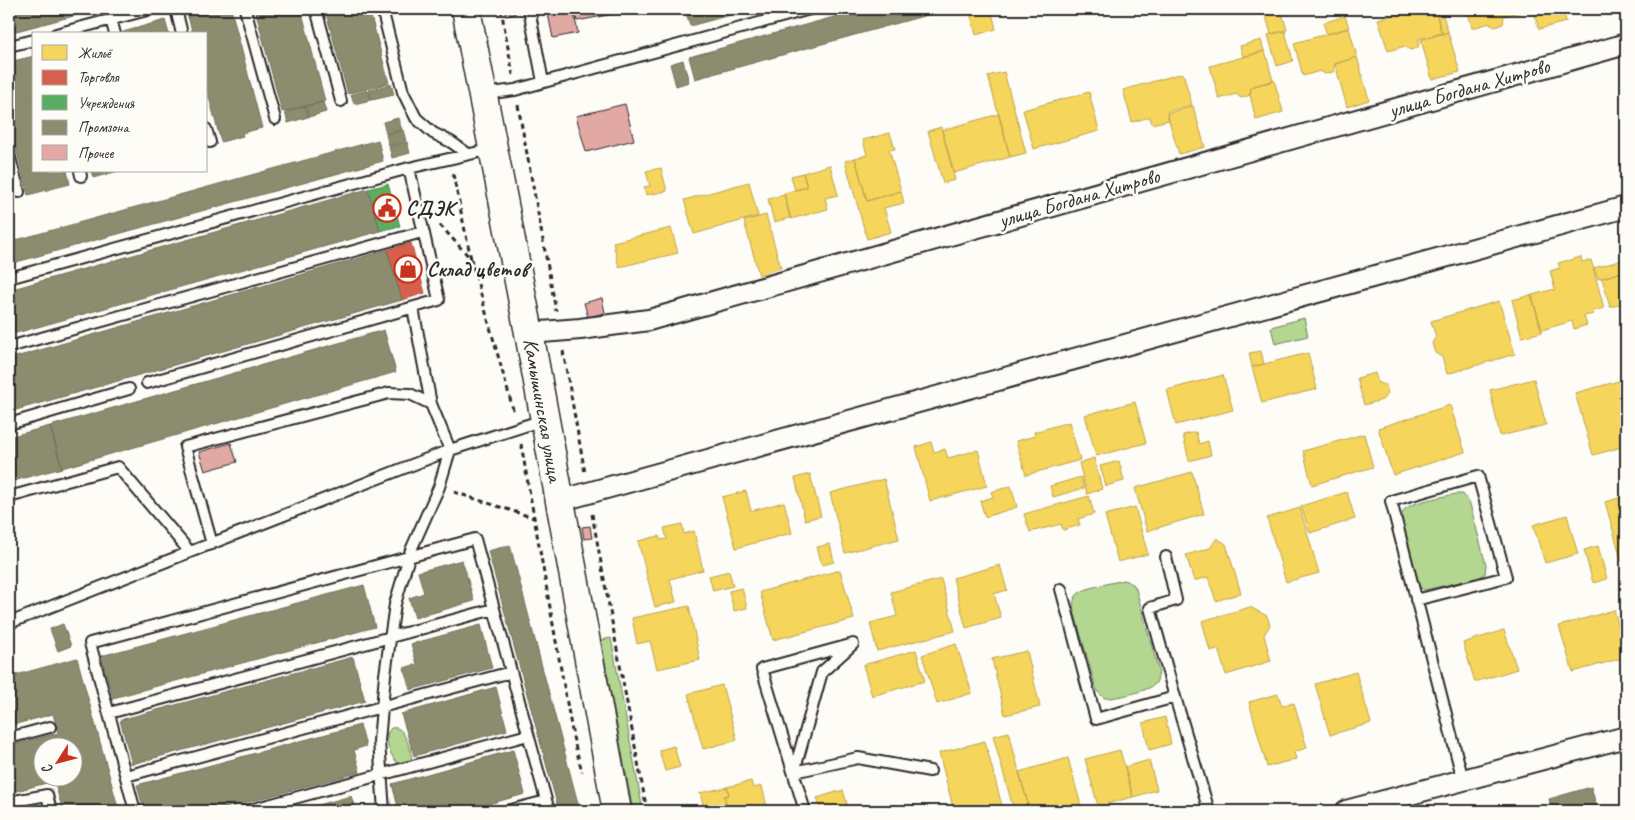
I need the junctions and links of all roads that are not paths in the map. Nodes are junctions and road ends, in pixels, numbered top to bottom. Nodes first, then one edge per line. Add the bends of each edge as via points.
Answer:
1 (151, 9) edge
2 (176, 9) edge
3 (245, 9) edge
4 (316, 9) edge
5 (382, 9) edge
6 (466, 9) edge
7 (529, 9) edge
8 (810, 9) edge
9 (111, 19) junction
10 (63, 32) edge
11 (114, 32) edge
12 (182, 32) edge
13 (32, 40) edge
14 (1626, 44) edge
15 (9, 46) edge
16 (543, 82) junction
17 (483, 94) junction
18 (341, 101) dead end
19 (275, 119) dead end
20 (208, 136) edge
21 (210, 142) dead end
22 (481, 152) junction
23 (9, 154) edge
24 (408, 168) junction
25 (19, 192) dead end
26 (1626, 207) edge
27 (422, 232) junction
28 (9, 278) edge
29 (413, 308) junction
30 (529, 332) junction
31 (9, 347) edge
32 (147, 383) dead end
33 (129, 389) dead end
34 (431, 404) junction
35 (544, 420) junction
36 (9, 424) edge
37 (450, 450) junction
38 (9, 496) edge
39 (560, 501) junction
40 (212, 544) junction
41 (190, 552) junction
42 (410, 556) junction
43 (1166, 557) dead end
44 (1061, 589) dead end
45 (1416, 600) junction
46 (494, 609) junction
47 (9, 623) edge
48 (391, 636) junction
49 (511, 672) junction
50 (1175, 697) junction
51 (383, 706) junction
52 (108, 713) junction
53 (50, 727) dead end
54 (528, 735) junction
55 (1626, 737) edge
56 (9, 738) edge
57 (930, 771) dead end
58 (794, 772) junction
59 (381, 775) junction
60 (126, 776) junction
61 (1463, 780) junction
62 (9, 802) edge
63 (548, 806) edge
64 (51, 811) edge
65 (136, 811) edge
66 (246, 811) edge
67 (384, 811) edge
68 (508, 811) edge
69 (618, 811) edge
70 (805, 811) edge
71 (1209, 811) edge
72 (1346, 811) edge

1 - 9 lane
2 - 12 lane
3 - 19 lane
4 - 18 lane
5 - 22 lane via 403,92 416,118 433,133
6 - 17 street, Камышинская улица
7 - 16 lane
8 - 16 lane
9 - 10 lane
9 - 11 lane
13 - 15 lane
14 - 30 street, улица Богдана Хитрово via 649,320
16 - 17 lane via 516,90
17 - 22 street, Камышинская улица
20 - 21 lane
22 - 24 lane
22 - 30 street, Камышинская улица
23 - 25 lane
24 - 27 lane
24 - 28 lane
26 - 39 street
27 - 29 lane via 439,300
27 - 31 lane
29 - 32 lane
29 - 34 lane
30 - 35 street, Камышинская улица
33 - 36 lane
34 - 37 lane
34 - 40 lane via 410,394 389,393 185,447
35 - 37 lane
35 - 39 street, Камышинская улица
37 - 40 lane
37 - 42 lane via 439,487
38 - 41 lane via 118,467
39 - 69 street, Камышинская улица
40 - 41 lane
41 - 47 lane
42 - 46 lane via 475,539
42 - 48 lane via 395,604
42 - 52 lane via 90,643
43 - 50 lane via 1176,600 1150,608
44 - 50 lane via 1096,719
45 - 45 lane via 1391,501 1478,476 1506,577
45 - 61 lane
46 - 48 lane
46 - 49 lane
48 - 51 lane
48 - 52 lane
49 - 51 lane
49 - 54 lane
50 - 71 lane
51 - 59 lane via 379,741
51 - 60 lane
52 - 60 lane
53 - 56 lane
54 - 59 lane
54 - 63 lane
55 - 61 street
57 - 58 lane via 858,758
58 - 58 lane via 762,669 853,644 822,672
58 - 70 lane
59 - 66 lane
59 - 67 lane
60 - 65 lane
61 - 72 street
62 - 64 lane via 46,795
63 - 68 lane

